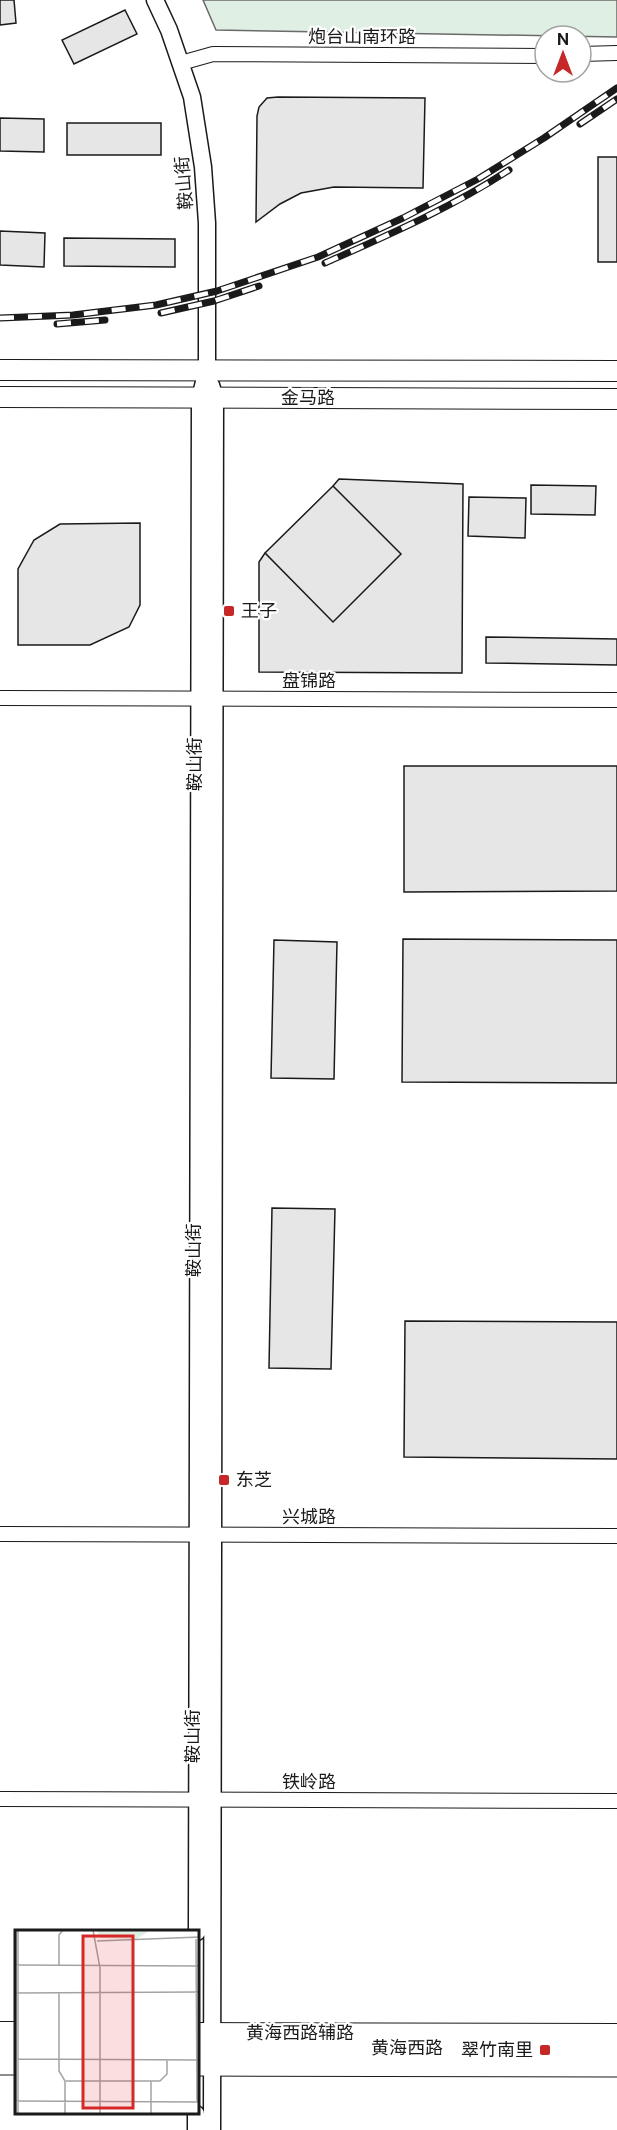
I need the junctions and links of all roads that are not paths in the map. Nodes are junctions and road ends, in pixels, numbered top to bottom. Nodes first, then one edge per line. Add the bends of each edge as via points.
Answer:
1 (155, 0) edge
2 (617, 53) edge
3 (593, 54) edge
4 (533, 56) edge
5 (181, 63) junction
6 (0, 370) edge
7 (207, 370) junction
8 (617, 371) edge
9 (0, 397) edge
10 (208, 398) junction
11 (617, 399) edge
12 (0, 698) edge
13 (207, 699) junction
14 (617, 699) edge
15 (0, 1534) edge
16 (205, 1535) junction
17 (617, 1536) edge
18 (0, 1799) edge
19 (205, 1799) junction
20 (617, 1801) edge
21 (197, 1930) edge
22 (617, 2034) edge
23 (449, 2041) junction
24 (205, 2048) edge
25 (617, 2049) edge
26 (617, 2066) edge
27 (212, 2130) edge

1 - 5 street, 鞍山街
2 - 3 street
4 - 5 street, 炮台山南环路 via 213,54
5 - 7 street, 鞍山街 via 192,97 203,167
6 - 7 main road, 金马路
7 - 8 main road, 金马路
7 - 10 street, 鞍山街
9 - 10 main road, 金马路
10 - 11 main road, 金马路
10 - 13 street, 鞍山街
12 - 13 street, 盘锦路
13 - 14 street, 盘锦路
13 - 16 street, 鞍山街
15 - 16 street, 兴城路
16 - 17 street, 兴城路
16 - 19 street, 鞍山街
18 - 19 street, 铁岭路
19 - 20 street, 铁岭路
19 - 21 street, 鞍山街
19 - 24 street, 鞍山街
22 - 23 main road
23 - 24 main road, 黄海西路
23 - 25 main road, 黄海西路
24 - 26 main road, 黄海西路
24 - 27 street, 鞍山街

